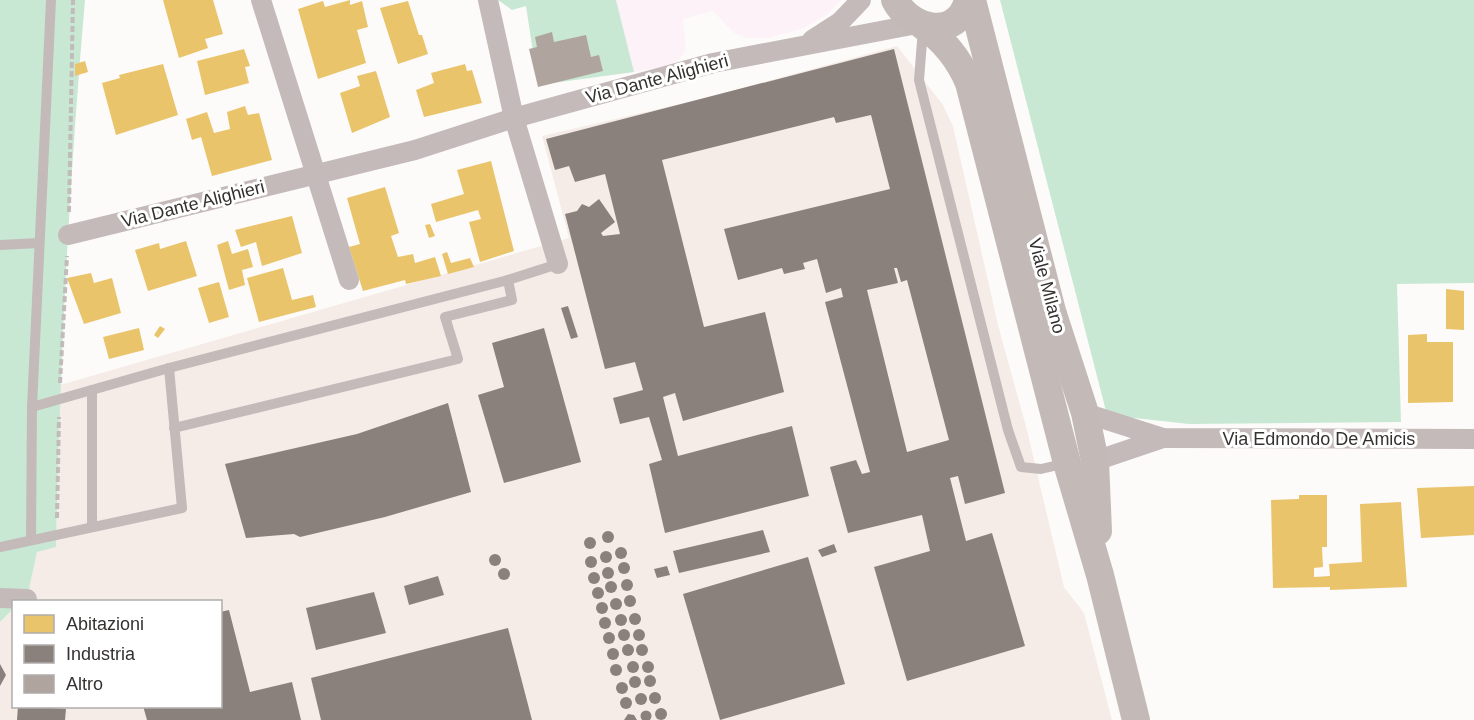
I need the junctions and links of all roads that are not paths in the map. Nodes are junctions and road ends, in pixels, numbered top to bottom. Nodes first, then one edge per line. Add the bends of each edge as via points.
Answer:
1 (51, 0) edge
2 (261, 0) edge
3 (488, 0) edge
4 (861, 0) edge
5 (895, 0) edge
6 (970, 0) edge
7 (920, 25) junction
8 (802, 46) junction
9 (514, 118) junction
10 (317, 174) junction
11 (68, 235) road end
12 (39, 243) junction
13 (0, 245) edge
14 (558, 264) joint
15 (349, 280) dead end
16 (508, 280) junction
17 (169, 368) junction
18 (92, 390) junction
19 (32, 407) junction
20 (1085, 413) junction
21 (174, 428) junction
22 (1163, 438) junction
23 (1474, 439) edge
24 (1095, 461) junction
25 (1067, 463) junction
26 (92, 527) junction
27 (31, 540) junction
28 (0, 547) edge
29 (1100, 575) junction
30 (0, 598) edge
31 (27, 599) dead end
32 (1136, 720) edge

1 - 12 lane
2 - 10 street
3 - 9 street
4 - 8 street, Via Dante Alighieri via 840,22
5 - 7 main road, Viale Milano
6 - 7 main road, Viale Milano via 959,18 948,24
6 - 20 main road, Viale Milano via 1052,310
7 - 8 street, Via Dante Alighieri
7 - 25 main road, Viale Milano via 956,57 969,83
7 - 25 lane via 919,80 1008,430 1021,467 1041,469
8 - 9 street, Via Dante Alighieri via 713,63
9 - 10 street, Via Dante Alighieri via 415,150
9 - 14 street
10 - 11 street, Via Dante Alighieri
10 - 15 street
12 - 13 lane
12 - 19 lane
14 - 16 lane
16 - 17 lane
16 - 21 lane via 512,300 445,317 458,359
17 - 18 lane
17 - 21 lane
18 - 19 lane
18 - 26 lane
19 - 27 lane
20 - 22 street, Via Edmondo De Amicis
20 - 24 main road, Viale Milano
21 - 26 lane via 182,508
22 - 23 street, Via Edmondo De Amicis
22 - 24 street, Via Edmondo De Amicis
24 - 29 main road, Viale Milano
25 - 29 main road, Viale Milano
26 - 27 lane
27 - 28 lane
29 - 32 main road, Viale Milano
30 - 31 street

